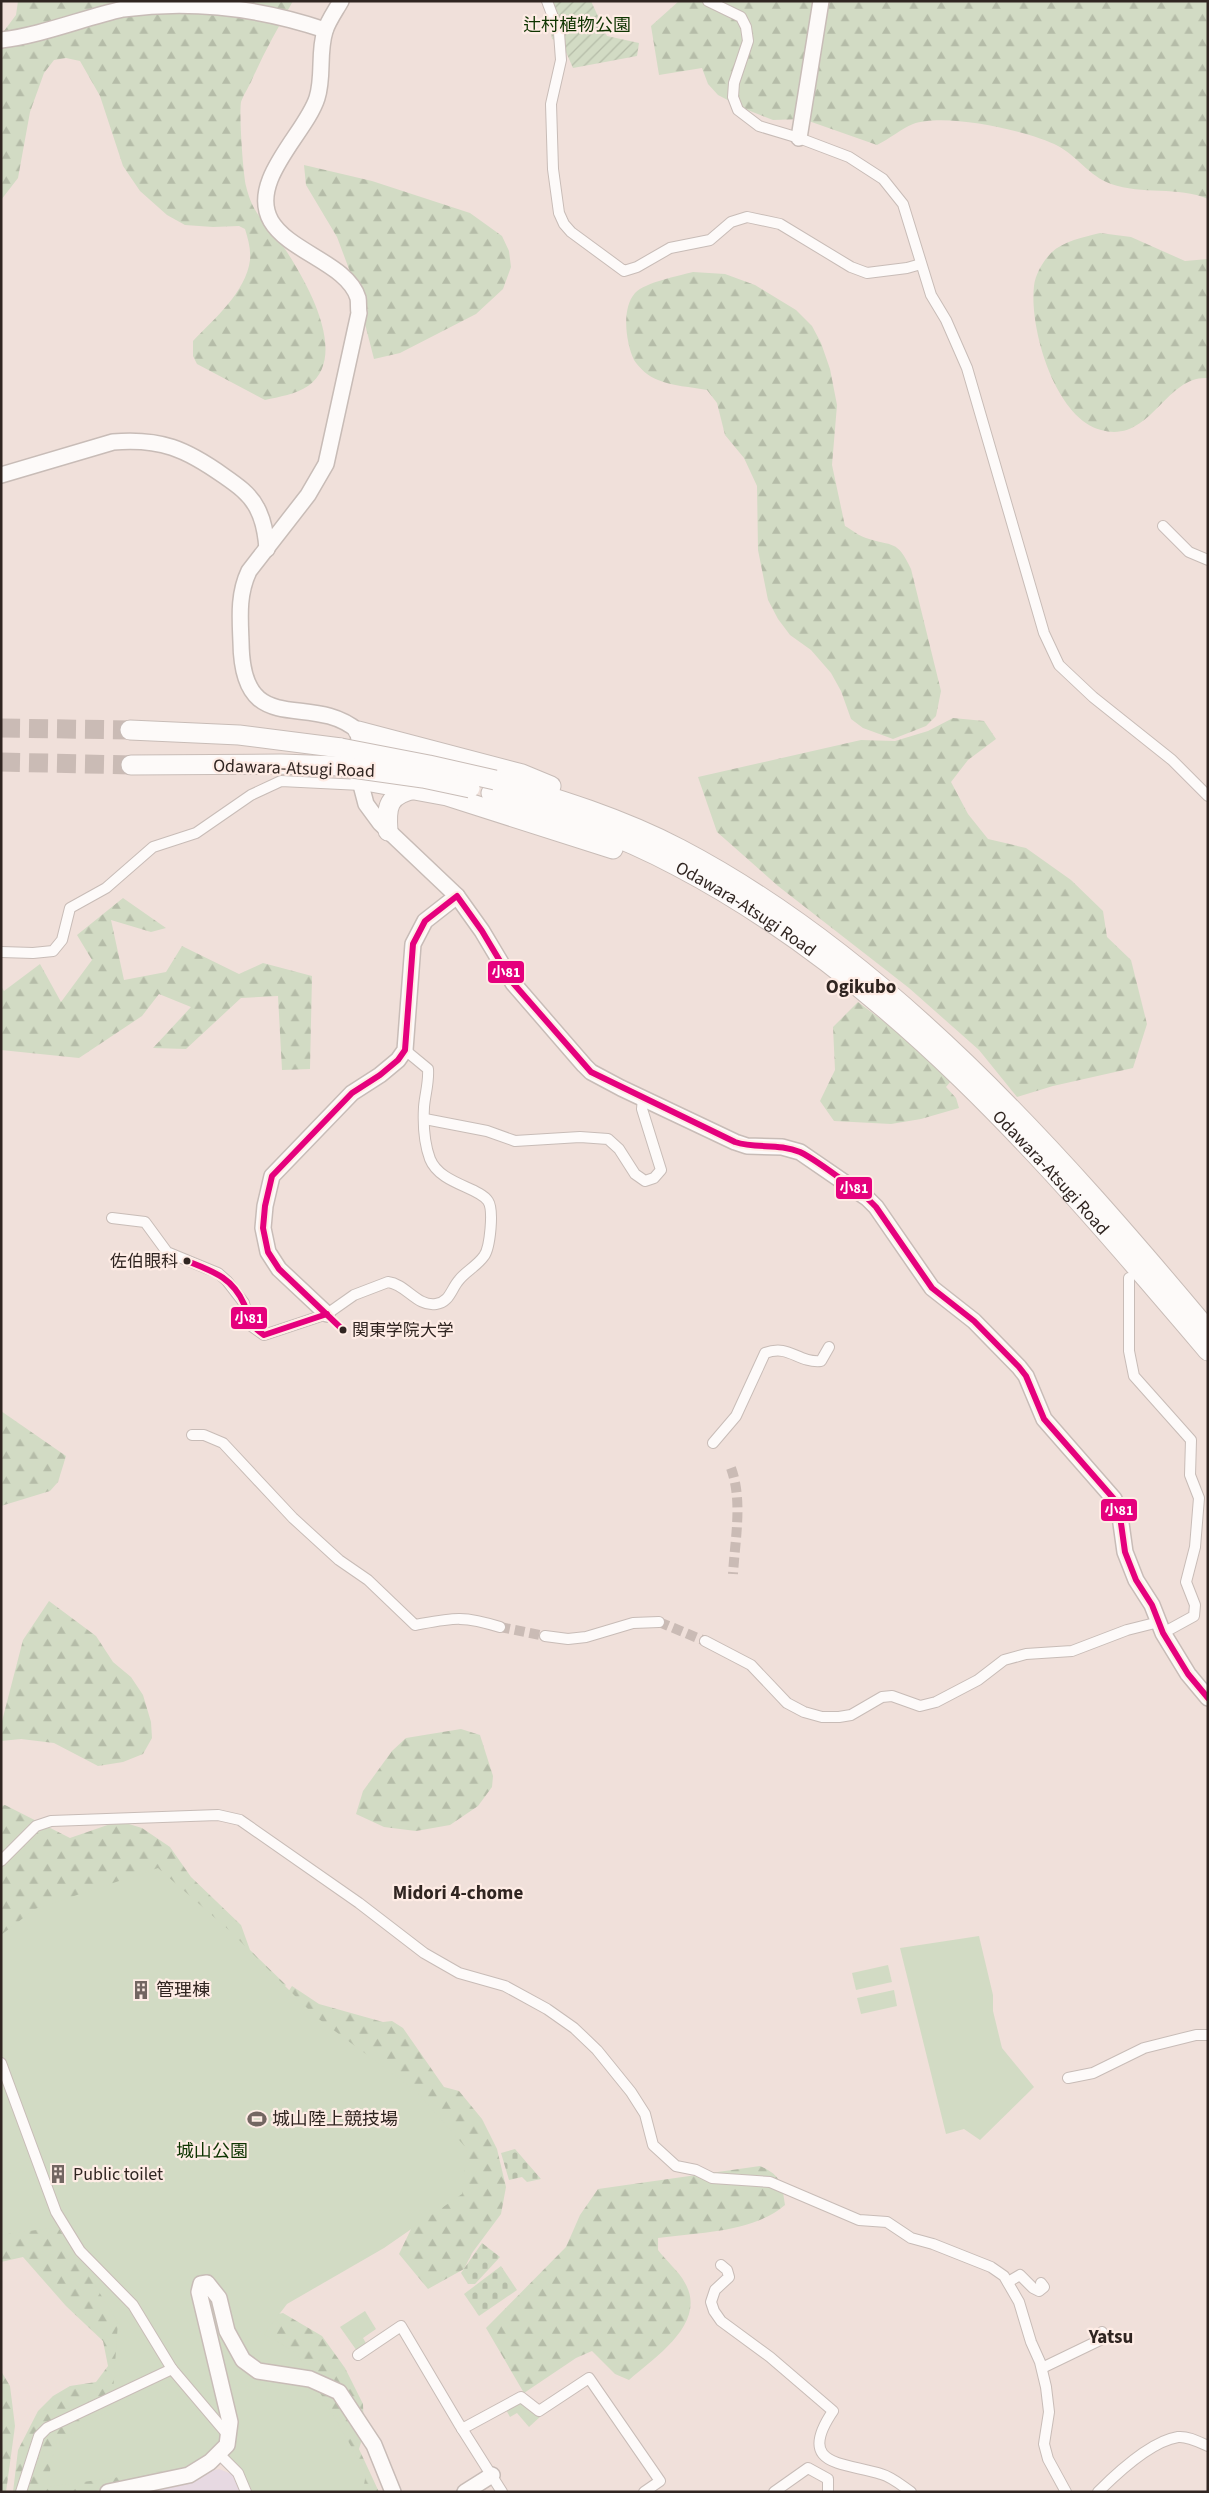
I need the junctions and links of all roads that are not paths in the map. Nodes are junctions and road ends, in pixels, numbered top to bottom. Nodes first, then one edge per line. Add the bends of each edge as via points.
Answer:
1 (341, 1) edge
2 (546, 1) edge
3 (708, 1) edge
4 (821, 1) edge
5 (325, 30) junction
6 (1, 40) edge
7 (799, 138) junction
8 (921, 264) junction
9 (1, 475) edge
10 (1163, 526) dead end
11 (267, 549) junction
12 (1208, 560) edge
13 (130, 730) tunnel mouth
14 (358, 731) junction
15 (339, 757) junction
16 (131, 765) tunnel mouth
17 (361, 783) junction
18 (493, 786) junction
19 (414, 789) junction
20 (1208, 796) edge
21 (627, 825) junction
22 (388, 831) junction
23 (457, 896) junction
24 (787, 933) junction
25 (1, 952) edge
26 (405, 1050) junction
27 (643, 1098) junction
28 (425, 1119) junction
29 (112, 1218) dead end
30 (1129, 1278) dead end
31 (328, 1314) junction
32 (1202, 1330) edge
33 (829, 1347) dead end
34 (1208, 1351) edge
35 (192, 1435) dead end
36 (713, 1443) dead end
37 (658, 1622) tunnel mouth
38 (500, 1627) tunnel mouth
39 (1161, 1628) junction
40 (545, 1636) tunnel mouth
41 (705, 1641) tunnel mouth
42 (1208, 1698) edge
43 (1, 1861) edge
44 (1208, 2035) edge
45 (1, 2063) edge
46 (1068, 2078) dead end
47 (722, 2265) dead end
48 (1008, 2282) junction
49 (1041, 2283) dead end
50 (1102, 2332) dead end
51 (358, 2355) dead end
52 (1042, 2368) junction
53 (172, 2369) junction
54 (462, 2429) junction
55 (228, 2435) junction
56 (1208, 2446) edge
57 (218, 2454) junction
58 (492, 2475) junction
59 (20, 2492) edge
60 (108, 2492) edge
61 (246, 2492) edge
62 (393, 2492) edge
63 (464, 2492) edge
64 (502, 2492) edge
65 (644, 2492) edge
66 (774, 2492) edge
67 (828, 2492) edge
68 (911, 2492) edge
69 (1066, 2492) edge
70 (1098, 2492) edge

1 - 5 street
2 - 8 street via 559,33 561,60 551,104 553,169 559,213 571,232 624,271 670,248 710,240 731,222 747,217 780,224 851,267 867,273
3 - 7 street via 741,17 746,27 748,41 734,83 733,97 738,110 759,126
4 - 7 street
5 - 6 street via 274,13 231,5 171,2 125,8
5 - 11 street via 321,83 316,101 277,164 266,204 270,220 281,233 351,285 358,298 359,313 326,464 308,495
7 - 8 street via 849,157 883,180 903,204
8 - 20 street via 931,295 967,368 1044,633 1059,665 1093,697 1172,760
9 - 11 street via 113,442 131,440 167,444 200,460 247,493 264,523
10 - 12 street via 1190,552
11 - 14 street via 249,571 241,593 241,652 248,686 270,705 339,718
13 - 15 highway, Odawara-Atsugi Road via 239,735
14 - 17 street
14 - 21 highway via 522,774 584,799
15 - 16 highway, Odawara-Atsugi Road via 281,764
15 - 18 highway, Odawara-Atsugi Road, bridge via 429,765
17 - 19 highway
17 - 22 street via 366,804
17 - 25 street via 282,781 251,795 196,833 154,847 106,888 70,908 62,940 53,951
18 - 21 highway, Odawara-Atsugi Road via 570,803
18 - 24 highway, Odawara-Atsugi Road via 622,839 678,866
19 - 22 highway via 392,799 387,815
19 - 24 highway via 505,813 610,847
21 - 32 highway, Odawara-Atsugi Road via 679,848 737,881 810,932 926,1027 1022,1118 1090,1192
22 - 23 street
23 - 26 street via 425,921 413,944
23 - 27 street via 513,982 584,1065
24 - 32 highway, Odawara-Atsugi Road via 897,1019 955,1072
26 - 28 street via 428,1069
26 - 31 street via 380,1075 352,1093 272,1176 264,1214 268,1252 279,1269
27 - 28 street via 642,1109 661,1165 659,1175 645,1181 635,1174 619,1149 608,1139 580,1137 515,1141 486,1131
27 - 39 street via 735,1142 800,1152 876,1207 932,1288 974,1321 1020,1367 1044,1419 1114,1498 1119,1509 1124,1552
28 - 31 street via 424,1142 431,1162 455,1183 484,1196 489,1202 490,1224 484,1256 460,1278 448,1298 438,1303 423,1302 388,1282 354,1295
29 - 31 street via 145,1222 167,1252 218,1272 244,1303 250,1325 264,1335
30 - 39 street via 1130,1351 1134,1376 1191,1440 1190,1476 1199,1498 1195,1547 1186,1582 1195,1605 1194,1616
32 - 34 highway, Odawara-Atsugi Road
33 - 36 street via 821,1361 809,1362 781,1349 765,1353 736,1416
35 - 38 street via 204,1435 223,1443 293,1518 339,1560 368,1580 414,1625 457,1617 481,1620
37 - 40 street via 632,1623 586,1638
39 - 41 street via 1127,1630 1072,1651 1026,1654 1004,1660 972,1684 936,1702 920,1706 892,1696 882,1697 851,1715 839,1717 822,1717 787,1703 751,1666
39 - 42 street via 1188,1674
43 - 48 street via 36,1826 51,1821 231,1816 359,1903 424,1954 458,1973 505,1986 574,2028 597,2050 631,2092 645,2114 653,2145 676,2166 696,2170 712,2178 770,2182 859,2220 887,2222 911,2238 991,2267
44 - 46 street via 1144,2048 1093,2073
45 - 53 street via 56,2212 80,2251 133,2305
47 - 68 street via 729,2277 715,2290 712,2302 721,2321 770,2357 833,2411 820,2435 822,2453 846,2467 880,2474
48 - 49 street via 1020,2274 1039,2291 1044,2287
48 - 52 street via 1019,2302
50 - 52 street via 1105,2336 1100,2340
51 - 54 street via 401,2326
52 - 69 street via 1049,2412 1044,2444 1048,2459
53 - 55 street
53 - 59 street via 47,2428 39,2436
54 - 58 street
54 - 65 street via 521,2397 539,2411 589,2378 660,2481
55 - 57 street via 227,2445
55 - 62 street via 230,2422 201,2307 201,2284 207,2283 219,2298 227,2331 243,2360 258,2371 310,2379 338,2392 374,2445
56 - 70 street via 1187,2437 1177,2437 1142,2453
57 - 60 street via 189,2475
57 - 61 street via 238,2473
58 - 63 street
58 - 64 street
66 - 67 street via 808,2468 828,2478

